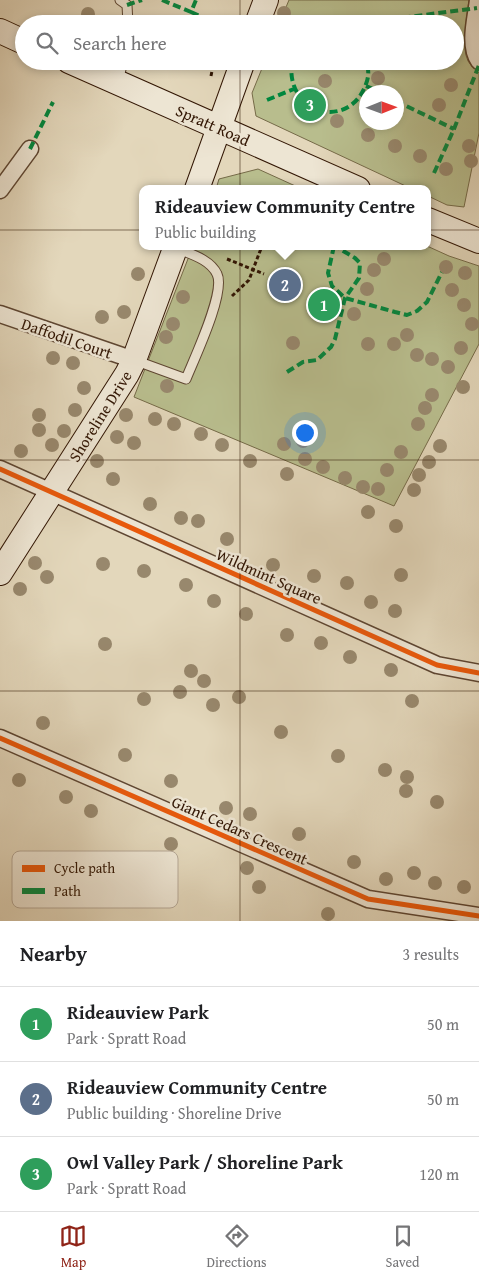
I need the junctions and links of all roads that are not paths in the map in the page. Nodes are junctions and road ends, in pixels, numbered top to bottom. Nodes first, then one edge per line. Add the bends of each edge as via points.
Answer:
1 (120, 0) edge
2 (266, 0) edge
3 (478, 0) edge
4 (128, 15) edge
5 (260, 15) edge
6 (0, 31) edge
7 (15, 38) edge
8 (479, 61) edge
9 (240, 70) edge
10 (121, 72) edge
11 (219, 127) junction
12 (30, 150) dead end
13 (198, 185) edge
14 (349, 185) edge
15 (0, 190) edge
16 (431, 221) edge
17 (479, 241) edge
18 (175, 250) edge
19 (182, 250) edge
20 (0, 314) edge
21 (134, 360) junction
22 (0, 469) edge
23 (52, 492) junction
24 (0, 573) edge
25 (479, 673) edge
26 (0, 738) edge
27 (479, 916) edge

1 - 4 lane via 127,6
2 - 5 street
3 - 8 street via 474,36
6 - 7 street
9 - 11 street
10 - 11 street, Spratt Road
11 - 13 street
11 - 14 street, Spratt Road
12 - 15 street
16 - 17 street
18 - 21 street, Shoreline Drive
19 - 21 lane via 205,262 217,274 219,292 186,379
20 - 21 street, Daffodil Court
21 - 23 street, Shoreline Drive
22 - 23 street, Wildmint Square
23 - 24 street, Shoreline Drive
23 - 25 street, Wildmint Square via 438,664
26 - 27 street, Giant Cedars Crescent via 368,899

